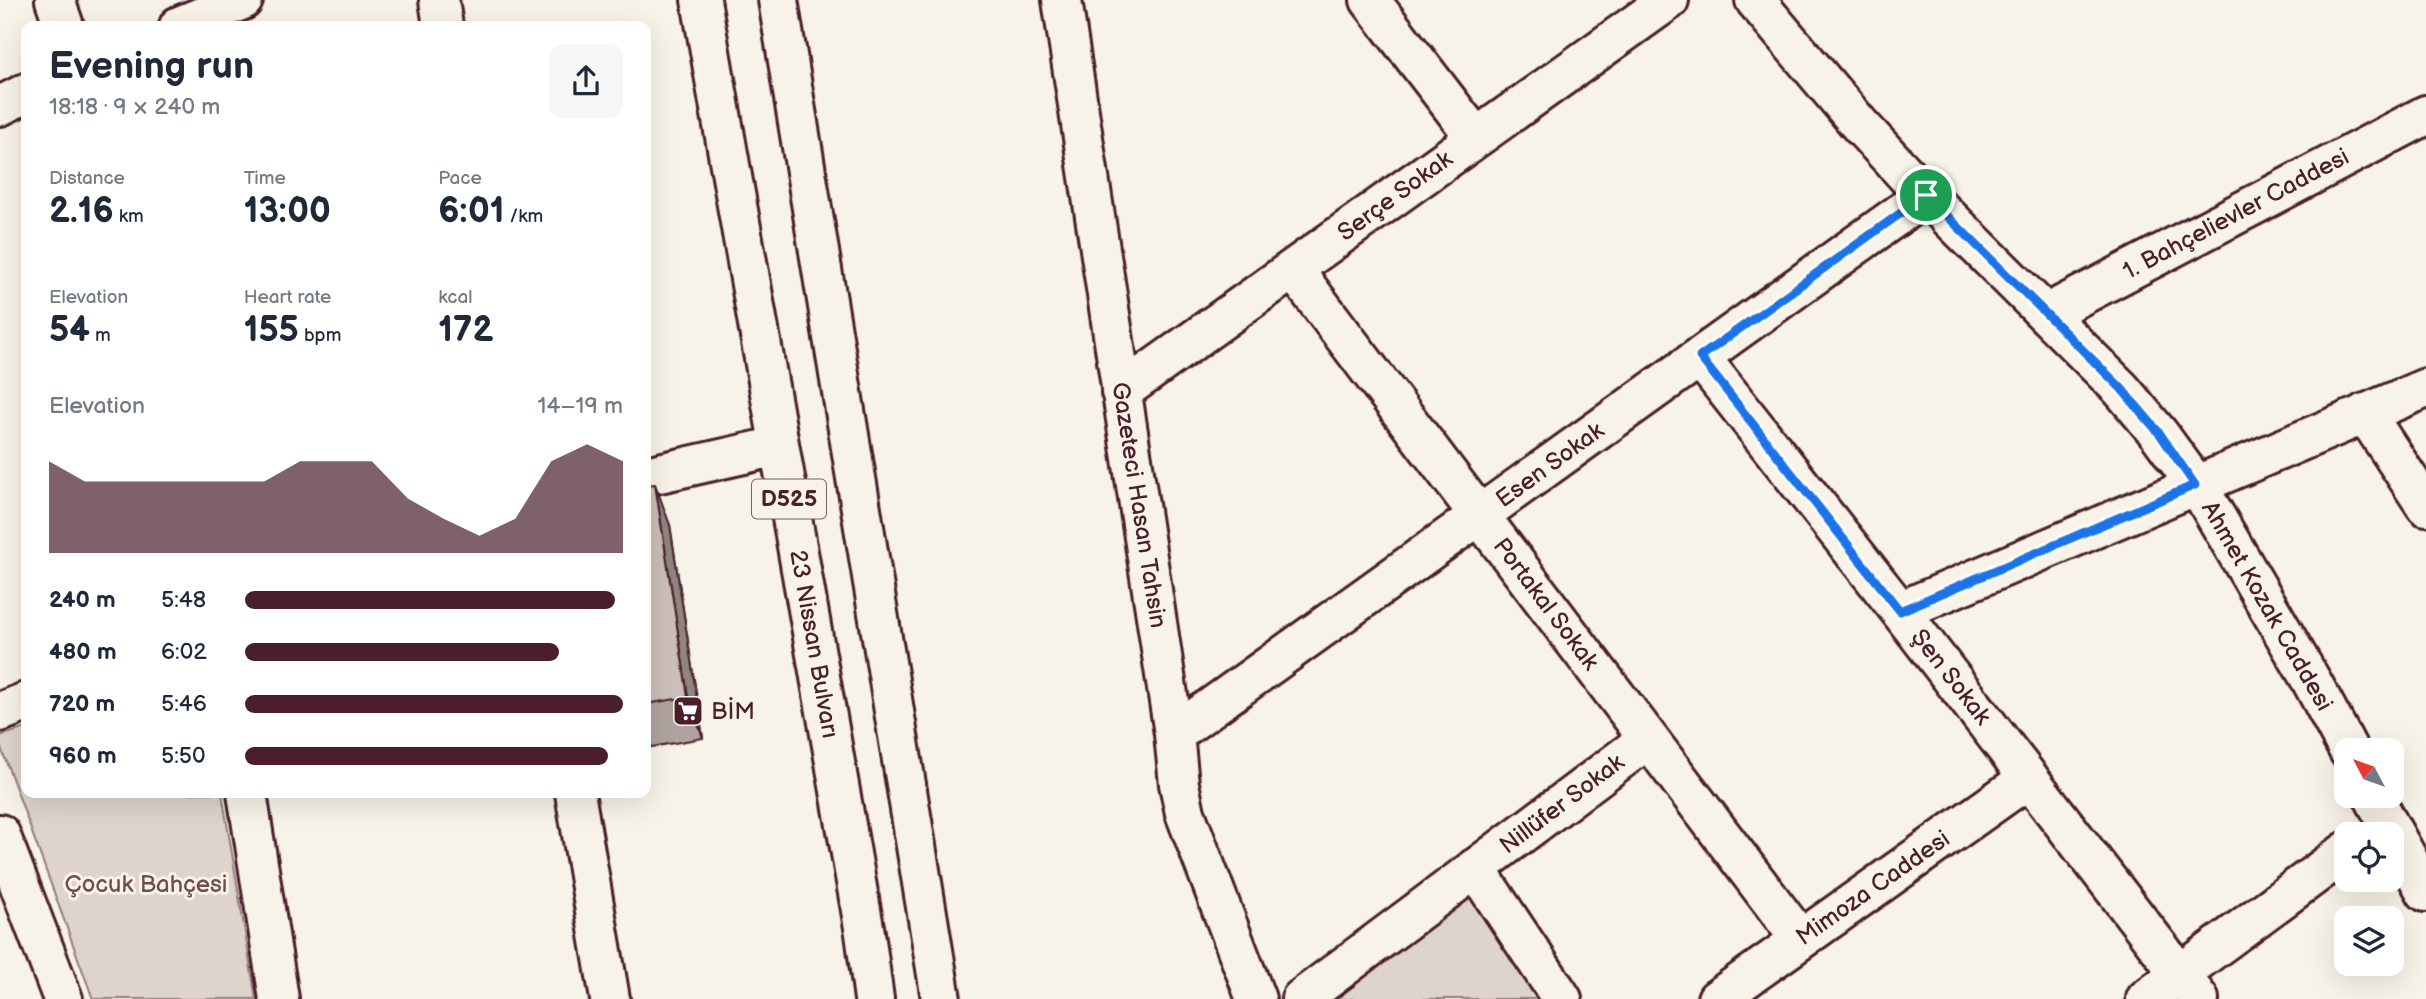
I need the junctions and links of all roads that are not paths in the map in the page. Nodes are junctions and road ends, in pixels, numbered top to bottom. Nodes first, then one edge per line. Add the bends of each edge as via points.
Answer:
1 (55, 0) edge
2 (243, 0) edge
3 (439, 0) edge
4 (701, 0) edge
5 (778, 0) edge
6 (1062, 0) edge
7 (1370, 0) edge
8 (1669, 0) edge
9 (1755, 0) edge
10 (62, 21) edge
11 (191, 21) edge
12 (442, 21) edge
13 (21, 96) edge
14 (0, 106) edge
15 (2426, 115) edge
16 (1476, 138) junction
17 (1926, 195) junction
18 (1293, 269) junction
19 (2046, 314) junction
20 (1700, 357) junction
21 (2426, 388) edge
22 (1121, 392) junction
23 (2365, 413) junction
24 (779, 446) junction
25 (651, 475) edge
26 (2195, 485) junction
27 (2426, 506) edge
28 (1479, 516) junction
29 (1900, 611) junction
30 (21, 704) edge
31 (0, 712) edge
32 (1174, 734) junction
33 (2342, 738) edge
34 (1648, 739) junction
35 (2029, 778) junction
36 (248, 798) edge
37 (576, 798) edge
38 (2376, 818) edge
39 (0, 834) edge
40 (2334, 862) edge
41 (1475, 868) junction
42 (2426, 892) edge
43 (1800, 939) junction
44 (2190, 986) edge
45 (63, 999) edge
46 (279, 999) edge
47 (610, 999) edge
48 (874, 999) edge
49 (941, 999) edge
50 (1256, 999) edge
51 (1301, 999) edge
52 (1562, 999) edge
53 (1717, 999) edge
54 (2146, 999) edge

1 - 10 main road
2 - 11 main road
3 - 12 main road
4 - 24 main road, 23 Nissan Bulvarı / D525
5 - 49 main road, D525
6 - 22 main road, Gazeteci Hasan Tahsin
7 - 16 main road
8 - 16 main road, Serçe Sokak
9 - 17 main road, Ahmet Kozak Caddesi via 1859,124
13 - 14 main road
15 - 19 main road, 1. Bahçelievler Caddesi
16 - 18 main road, Serçe Sokak
17 - 19 main road, Ahmet Kozak Caddesi
17 - 20 main road, Esen Sokak
18 - 22 main road, Serçe Sokak
18 - 28 main road, Portakal Sokak
19 - 26 main road, Ahmet Kozak Caddesi via 2121,388
20 - 28 main road, Esen Sokak
20 - 29 main road, Şen Sokak
21 - 23 main road
22 - 32 main road, Gazeteci Hasan Tahsin
23 - 26 main road
23 - 27 main road
24 - 25 main road
24 - 48 main road, 23 Nissan Bulvarı / D525
26 - 29 main road
26 - 33 main road, Ahmet Kozak Caddesi
28 - 32 main road, Esen Sokak
28 - 34 main road, Portakal Sokak
29 - 35 main road, Şen Sokak
30 - 31 main road
32 - 50 main road, Gazeteci Hasan Tahsin via 1185,813
34 - 41 main road, Nillüfer Sokak
34 - 43 main road, Portakal Sokak
35 - 43 main road, Mimoza Caddesi
35 - 44 main road, Şen Sokak
36 - 46 main road
37 - 47 main road
38 - 42 main road
39 - 45 main road
40 - 44 main road
41 - 51 main road, Nillüfer Sokak
41 - 52 main road
43 - 53 main road, Mimoza Caddesi
44 - 54 main road

